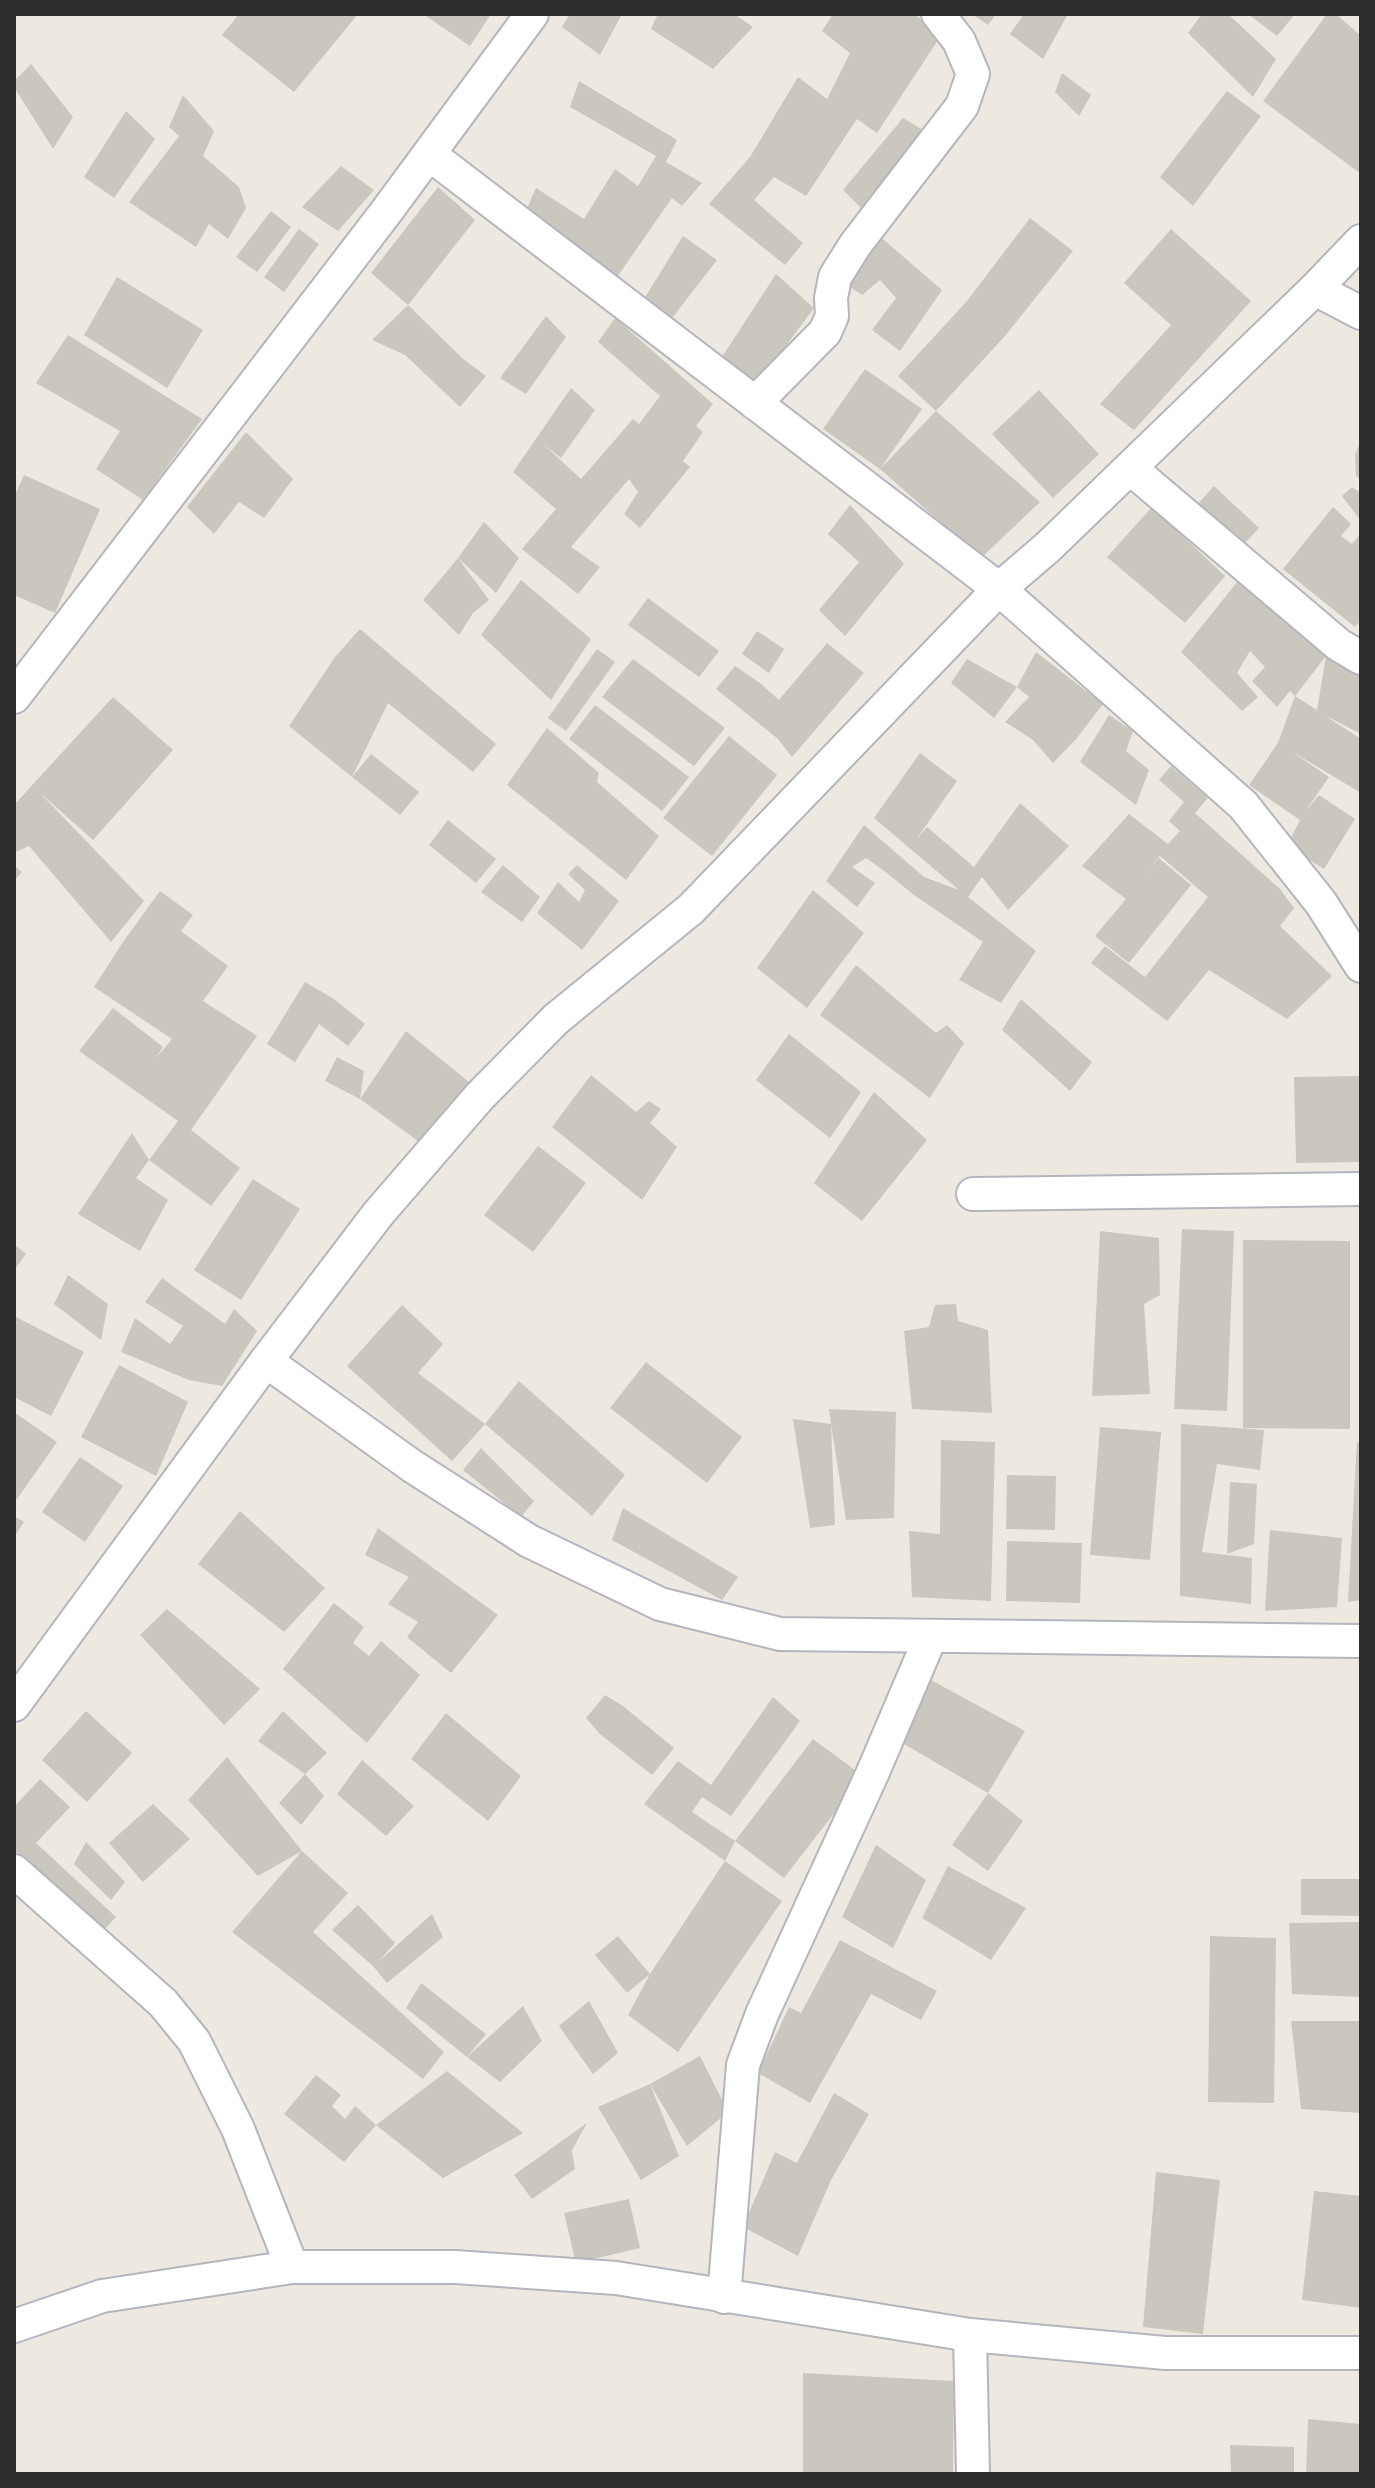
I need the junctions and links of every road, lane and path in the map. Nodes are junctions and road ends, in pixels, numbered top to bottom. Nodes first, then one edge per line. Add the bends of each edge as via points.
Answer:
1 (532, 14) edge
2 (938, 14) edge
3 (429, 154) junction
4 (1361, 241) edge
5 (1315, 289) junction
6 (1361, 313) edge
7 (755, 403) junction
8 (1130, 468) junction
9 (999, 589) junction
10 (1361, 658) edge
11 (14, 697) edge
12 (1361, 966) edge
13 (1361, 1189) edge
14 (973, 1194) dead end
15 (266, 1361) junction
16 (931, 1636) junction
17 (1361, 1641) edge
18 (14, 1705) edge
19 (14, 1871) edge
20 (292, 2267) junction
21 (724, 2297) junction
22 (14, 2326) edge
23 (970, 2335) junction
24 (1361, 2353) edge
25 (973, 2474) edge

1 - 3 street
2 - 7 street via 959,41 973,74 962,106 848,255 835,277 832,316 825,332
3 - 7 street
3 - 11 street
4 - 5 street
5 - 6 street
5 - 8 street
7 - 9 street
8 - 9 street
8 - 10 street
9 - 12 street via 1243,805 1321,903
9 - 15 street via 691,909 556,1019 480,1096 378,1214
13 - 14 street
15 - 16 street via 412,1466 529,1541 660,1604 780,1634
15 - 18 street
16 - 17 street
16 - 21 street via 743,2065
19 - 20 street via 163,2003 194,2041 238,2129
20 - 21 street via 455,2267 616,2278
20 - 22 street via 102,2296
21 - 23 street
23 - 24 street via 1165,2353
23 - 25 street

